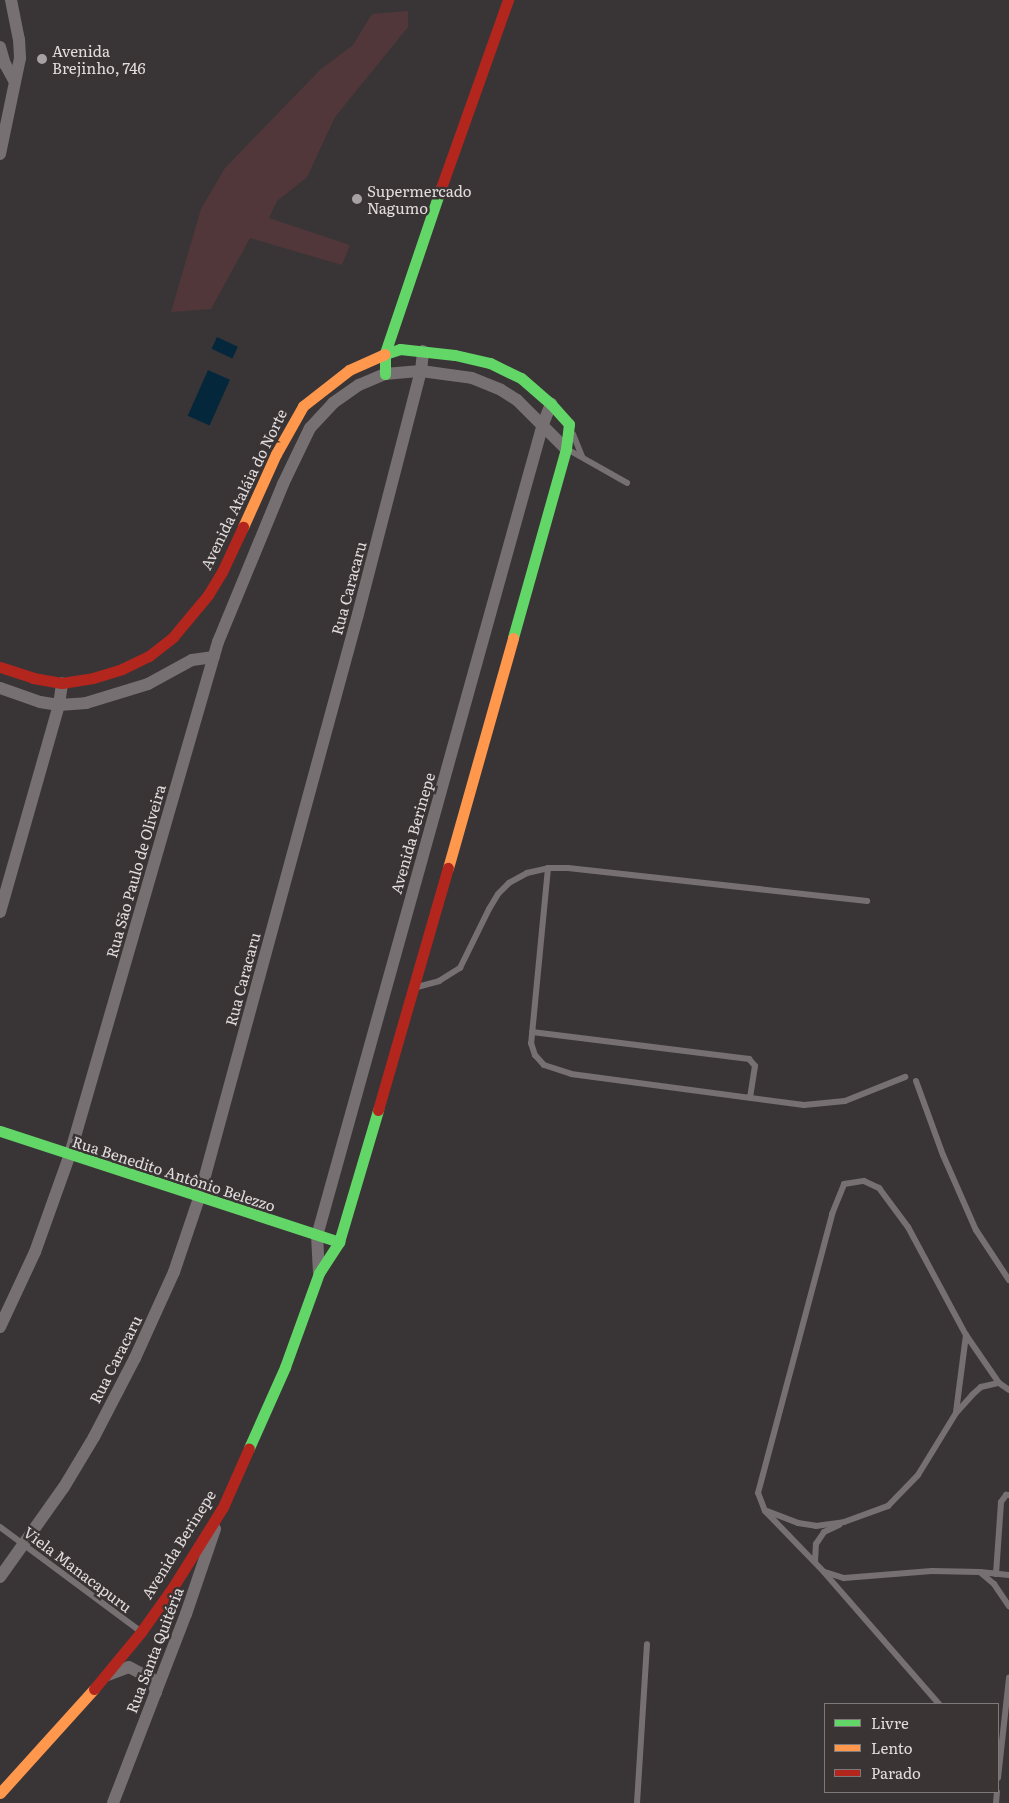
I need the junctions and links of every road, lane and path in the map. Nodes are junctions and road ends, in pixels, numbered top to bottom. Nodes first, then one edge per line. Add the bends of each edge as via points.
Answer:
1 (10, 0) edge
2 (508, 0) edge
3 (0, 47) edge
4 (14, 80) junction
5 (3, 133) edge
6 (0, 154) edge
7 (424, 351) junction
8 (385, 353) junction
9 (421, 371) junction
10 (385, 374) junction
11 (551, 404) junction
12 (543, 424) junction
13 (569, 424) junction
14 (566, 449) junction
15 (582, 456) junction
16 (627, 483) dead end
17 (214, 657) junction
18 (0, 667) edge
19 (62, 683) junction
20 (0, 688) edge
21 (59, 705) junction
22 (548, 868) junction
23 (867, 900) dead end
24 (0, 912) edge
25 (415, 987) junction
26 (532, 1032) junction
27 (905, 1076) dead end
28 (916, 1081) dead end
29 (750, 1098) junction
30 (0, 1130) edge
31 (70, 1154) junction
32 (199, 1198) junction
33 (317, 1236) junction
34 (339, 1242) junction
35 (319, 1273) junction
36 (1009, 1280) edge
37 (0, 1326) edge
38 (966, 1335) junction
39 (999, 1382) junction
40 (1009, 1390) edge
41 (956, 1413) junction
42 (1009, 1495) edge
43 (223, 1507) junction
44 (765, 1510) junction
45 (844, 1522) junction
46 (0, 1527) edge
47 (24, 1544) junction
48 (815, 1562) junction
49 (824, 1572) junction
50 (980, 1572) junction
51 (996, 1574) junction
52 (1009, 1575) edge
53 (0, 1577) edge
54 (1009, 1606) edge
55 (140, 1632) junction
56 (646, 1644) dead end
57 (104, 1677) junction
58 (1009, 1678) edge
59 (156, 1692) junction
60 (938, 1703) edge
61 (999, 1760) edge
62 (0, 1793) edge
63 (113, 1803) edge
64 (637, 1803) edge

1 - 4 street via 20,58
2 - 8 street
3 - 4 street
4 - 5 street
5 - 6 street
7 - 8 street, Avenida Ataláia do Norte via 400,349
7 - 9 street, Rua Caracaru
7 - 11 street, Avenida Ataláia do Norte via 490,363 521,378
8 - 10 street
8 - 19 street, Avenida Ataláia do Norte via 349,370 303,406 276,454 222,572 208,595 173,637 149,656 122,669
9 - 10 street
9 - 12 street via 472,378 501,390
9 - 32 street, Rua Caracaru
10 - 17 street, Rua São Paulo de Oliveira via 358,385 333,403 310,428 243,578
11 - 12 street, Avenida Berinepe
11 - 13 street, Avenida Ataláia do Norte
12 - 14 street
12 - 33 street, Avenida Berinepe
13 - 14 street, Avenida Berinepe
13 - 15 lane, Avenida Ataláia do Norte
14 - 15 lane
14 - 25 street, Avenida Berinepe
15 - 16 lane
17 - 21 street via 192,660 148,684 112,696 86,703
17 - 31 street, Rua São Paulo de Oliveira
18 - 19 street, Avenida Ataláia do Norte
19 - 21 street
20 - 21 street
21 - 24 street
22 - 23 lane
22 - 25 lane via 509,882 498,894 460,968 439,981
22 - 26 lane
25 - 34 street, Avenida Berinepe
26 - 29 lane via 531,1043 544,1065 570,1074
26 - 29 lane via 749,1059 755,1066
27 - 29 lane via 845,1101 804,1106
28 - 36 lane via 943,1155 976,1230
30 - 31 street, Rua Benedito Antônio Belezzo
31 - 32 street, Rua Benedito Antônio Belezzo
31 - 37 street, Rua São Paulo de Oliveira via 35,1252
32 - 33 street, Rua Benedito Antônio Belezzo
32 - 47 street, Rua Caracaru via 174,1272 135,1358 64,1487
33 - 34 street, Rua Benedito Antônio Belezzo
33 - 35 street, Avenida Berinepe
34 - 35 street, Avenida Berinepe
35 - 43 street, Avenida Berinepe via 285,1367
38 - 39 lane
38 - 41 lane
38 - 44 lane via 908,1226 879,1188 864,1182 844,1184 832,1214 758,1493
39 - 40 lane
39 - 41 lane via 981,1387
41 - 45 lane via 918,1476 888,1506
42 - 51 lane via 1001,1502
43 - 55 street, Avenida Berinepe via 173,1587
43 - 59 street, Rua Santa Quitéria
44 - 45 lane via 798,1523 816,1526
44 - 48 lane
45 - 48 lane via 824,1532 816,1544
46 - 47 lane, Viela Manacapuru
47 - 53 street, Rua Caracaru
47 - 55 lane, Viela Manacapuru
48 - 49 lane
49 - 50 lane via 844,1578 932,1571
49 - 60 lane
50 - 51 lane
50 - 54 lane via 994,1584
51 - 52 lane
55 - 57 street, Avenida Berinepe
56 - 64 lane
57 - 59 street via 129,1667 152,1679
57 - 62 street, Avenida Berinepe
58 - 61 lane
59 - 63 street, Rua Santa Quitéria

